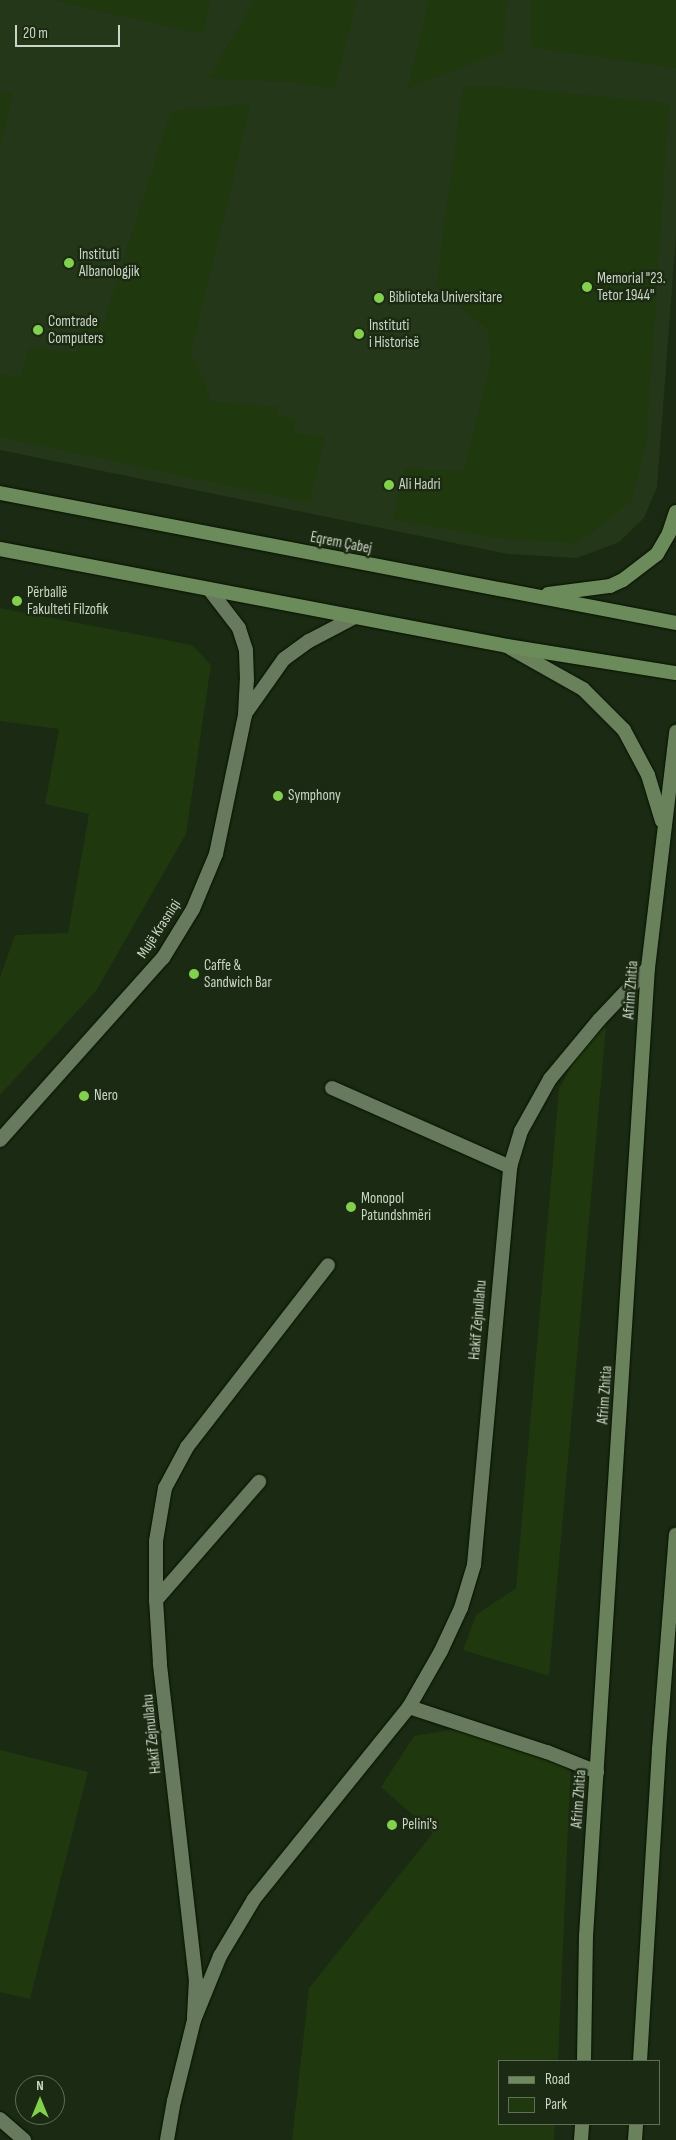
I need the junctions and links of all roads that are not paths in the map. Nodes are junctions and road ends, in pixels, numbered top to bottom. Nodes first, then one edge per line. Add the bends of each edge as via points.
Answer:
1 (0, 493) edge
2 (676, 512) edge
3 (0, 549) edge
4 (209, 589) junction
5 (518, 594) junction
6 (355, 617) junction
7 (676, 623) edge
8 (507, 646) junction
9 (676, 673) edge
10 (244, 715) junction
11 (676, 732) edge
12 (664, 836) junction
13 (648, 968) junction
14 (332, 1088) dead end
15 (0, 1140) edge
16 (510, 1167) junction
17 (328, 1265) dead end
18 (259, 1482) dead end
19 (676, 1535) edge
20 (156, 1600) junction
21 (409, 1707) junction
22 (597, 1772) junction
23 (194, 2020) junction
24 (584, 2060) edge
25 (640, 2060) edge
26 (0, 2119) edge
27 (582, 2125) edge
28 (636, 2125) edge
29 (24, 2140) edge
30 (167, 2140) edge
31 (581, 2140) edge
32 (635, 2140) edge

1 - 5 main road, Eqrem Çabej
2 - 5 main road via 657,554 623,580 610,586 562,594
3 - 4 main road
4 - 6 main road
4 - 10 street via 239,628 246,650
5 - 7 main road, Eqrem Çabej
6 - 8 main road
6 - 10 street via 309,641 284,659
8 - 9 main road
8 - 12 main road via 583,689 624,730 648,775 661,814
10 - 15 street, Mujë Krasniqi via 216,854 193,909 163,958
11 - 12 main road, Afrim Zhitia
12 - 13 main road, Afrim Zhitia
13 - 16 street, Hakif Zejnullahu via 598,1020 550,1079 521,1130
13 - 22 main road, Afrim Zhitia
14 - 16 street
16 - 21 street, Hakif Zejnullahu via 474,1565 461,1608
17 - 20 street, Hakif Zejnullahu via 187,1447 165,1488 156,1541
18 - 20 street
19 - 25 main road
20 - 23 street, Hakif Zejnullahu via 196,1981
21 - 22 street via 540,1749
21 - 23 street, Hakif Zejnullahu via 254,1899 220,1956
22 - 24 main road, Afrim Zhitia via 586,1936
23 - 30 street, Hakif Zejnullahu
26 - 29 street
27 - 31 main road
28 - 32 main road

